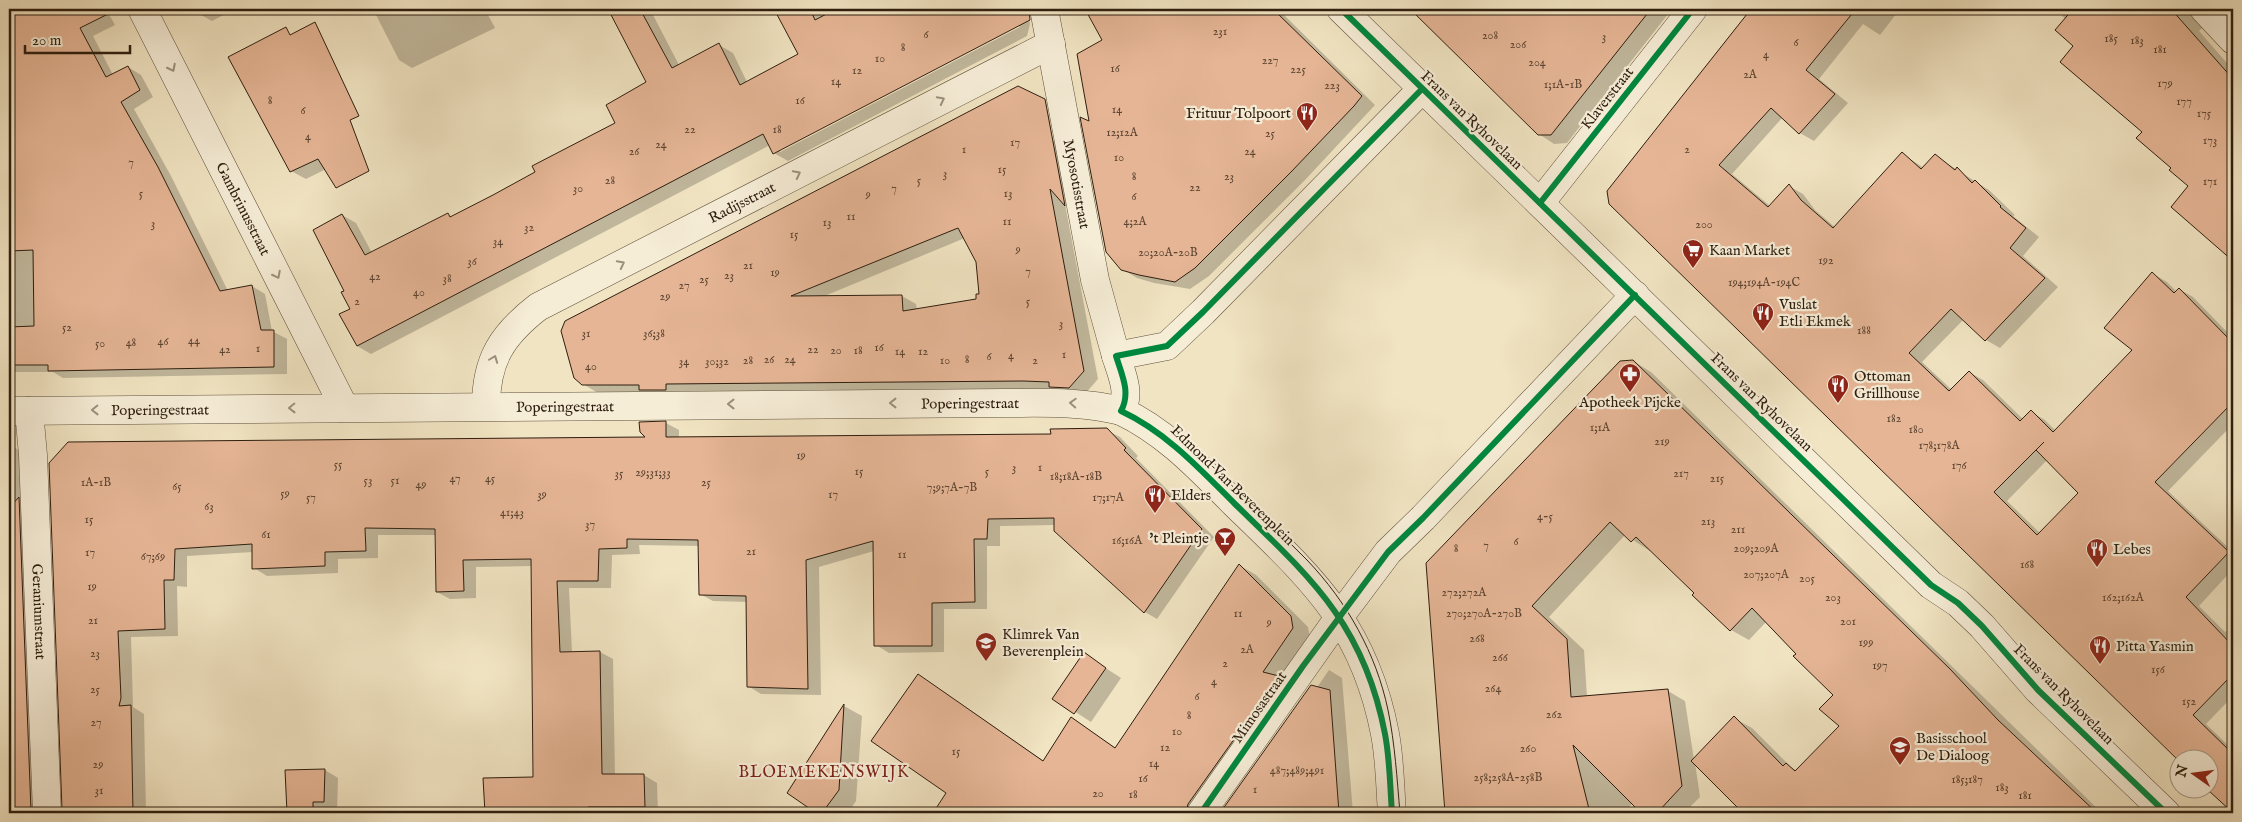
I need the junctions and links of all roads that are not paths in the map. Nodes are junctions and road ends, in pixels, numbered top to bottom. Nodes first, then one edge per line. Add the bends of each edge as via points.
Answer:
1 (142, 9) edge
2 (1044, 9) edge
3 (1341, 9) edge
4 (1693, 9) edge
5 (2204, 9) edge
6 (2233, 40) edge
7 (1050, 44) junction
8 (1422, 89) junction
9 (1540, 203) junction
10 (1635, 295) junction
11 (1116, 356) junction
12 (486, 406) junction
13 (341, 408) junction
14 (19, 411) edge
15 (1121, 411) junction
16 (1340, 616) junction
17 (47, 813) edge
18 (1201, 813) edge
19 (1392, 813) edge
20 (2166, 813) edge

1 -> 13 street, Gambrinusstraat
2 - 7 street, Myosotisstraat
3 - 8 street, Frans van Ryhovelaan
4 - 9 street, Klaverstraat
5 - 6 street
7 - 11 street, Myosotisstraat via 1095,280
12 -> 7 street, Radijsstraat via 486,386 494,357 504,339 538,307
8 - 9 street, Frans van Ryhovelaan
8 - 11 street via 1167,346
9 - 10 street, Frans van Ryhovelaan
10 - 16 street via 1388,552
10 - 20 street, Frans van Ryhovelaan via 1931,585 1976,620 2038,690
11 - 15 street via 1127,394
12 - 13 street, Poperingestraat
15 -> 12 street, Poperingestraat via 1064,403
13 -> 14 street, Poperingestraat
14 - 17 street, Geraniumstraat via 33,455
15 - 16 street, Edmond Van Beverenplein via 1162,434 1208,477 1300,567
16 - 18 street, Mimosastraat
16 - 19 street, Edmond Van Beverenplein via 1356,644 1376,695 1385,735

